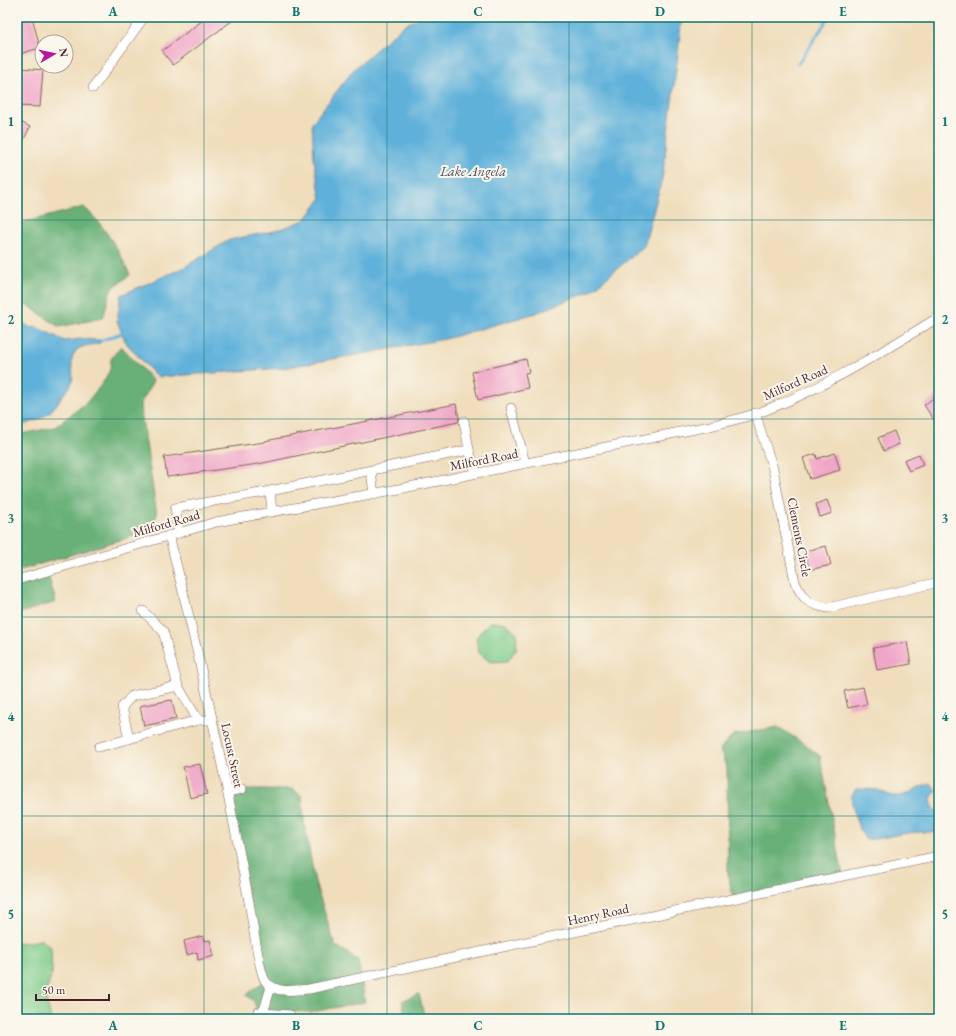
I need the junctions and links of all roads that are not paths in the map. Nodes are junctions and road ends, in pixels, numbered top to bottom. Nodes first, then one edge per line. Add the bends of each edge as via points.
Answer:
1 (144, 17) edge
2 (93, 88) dead end
3 (939, 317) edge
4 (512, 408) dead end
5 (755, 413) junction
6 (464, 421) dead end
7 (469, 450) junction
8 (525, 463) junction
9 (371, 471) junction
10 (476, 473) junction
11 (271, 491) junction
12 (374, 494) junction
13 (272, 512) junction
14 (179, 533) junction
15 (169, 535) junction
16 (17, 580) edge
17 (939, 582) edge
18 (142, 611) dead end
19 (178, 686) junction
20 (198, 720) junction
21 (212, 720) junction
22 (129, 739) junction
23 (99, 747) dead end
24 (242, 790) dead end
25 (227, 792) junction
26 (939, 856) edge
27 (268, 984) junction
28 (290, 1015) dead end

1 - 2 street
3 - 5 street, Milford Road via 843,374 803,394
4 - 8 street
5 - 8 street, Milford Road via 710,426
5 - 17 street, Clements Circle via 773,468 795,582 805,599 811,604 828,608
6 - 7 street
7 - 9 street
7 - 10 street
8 - 10 street, Milford Road
9 - 11 street
9 - 12 street
10 - 12 street, Milford Road
11 - 13 street
11 - 14 street via 175,508
12 - 13 street, Milford Road
13 - 14 street, Milford Road via 216,522
14 - 15 street, Milford Road
15 - 16 street, Milford Road
15 - 21 street, Locust Street
18 - 19 street via 163,631
19 - 20 street
19 - 22 street via 132,696 122,707
20 - 21 street
20 - 22 street
21 - 25 street, Locust Street
22 - 23 street
24 - 25 street
25 - 27 street, Locust Street via 259,960
26 - 27 street, Henry Road via 309,989 287,991
27 - 28 street via 260,1012

